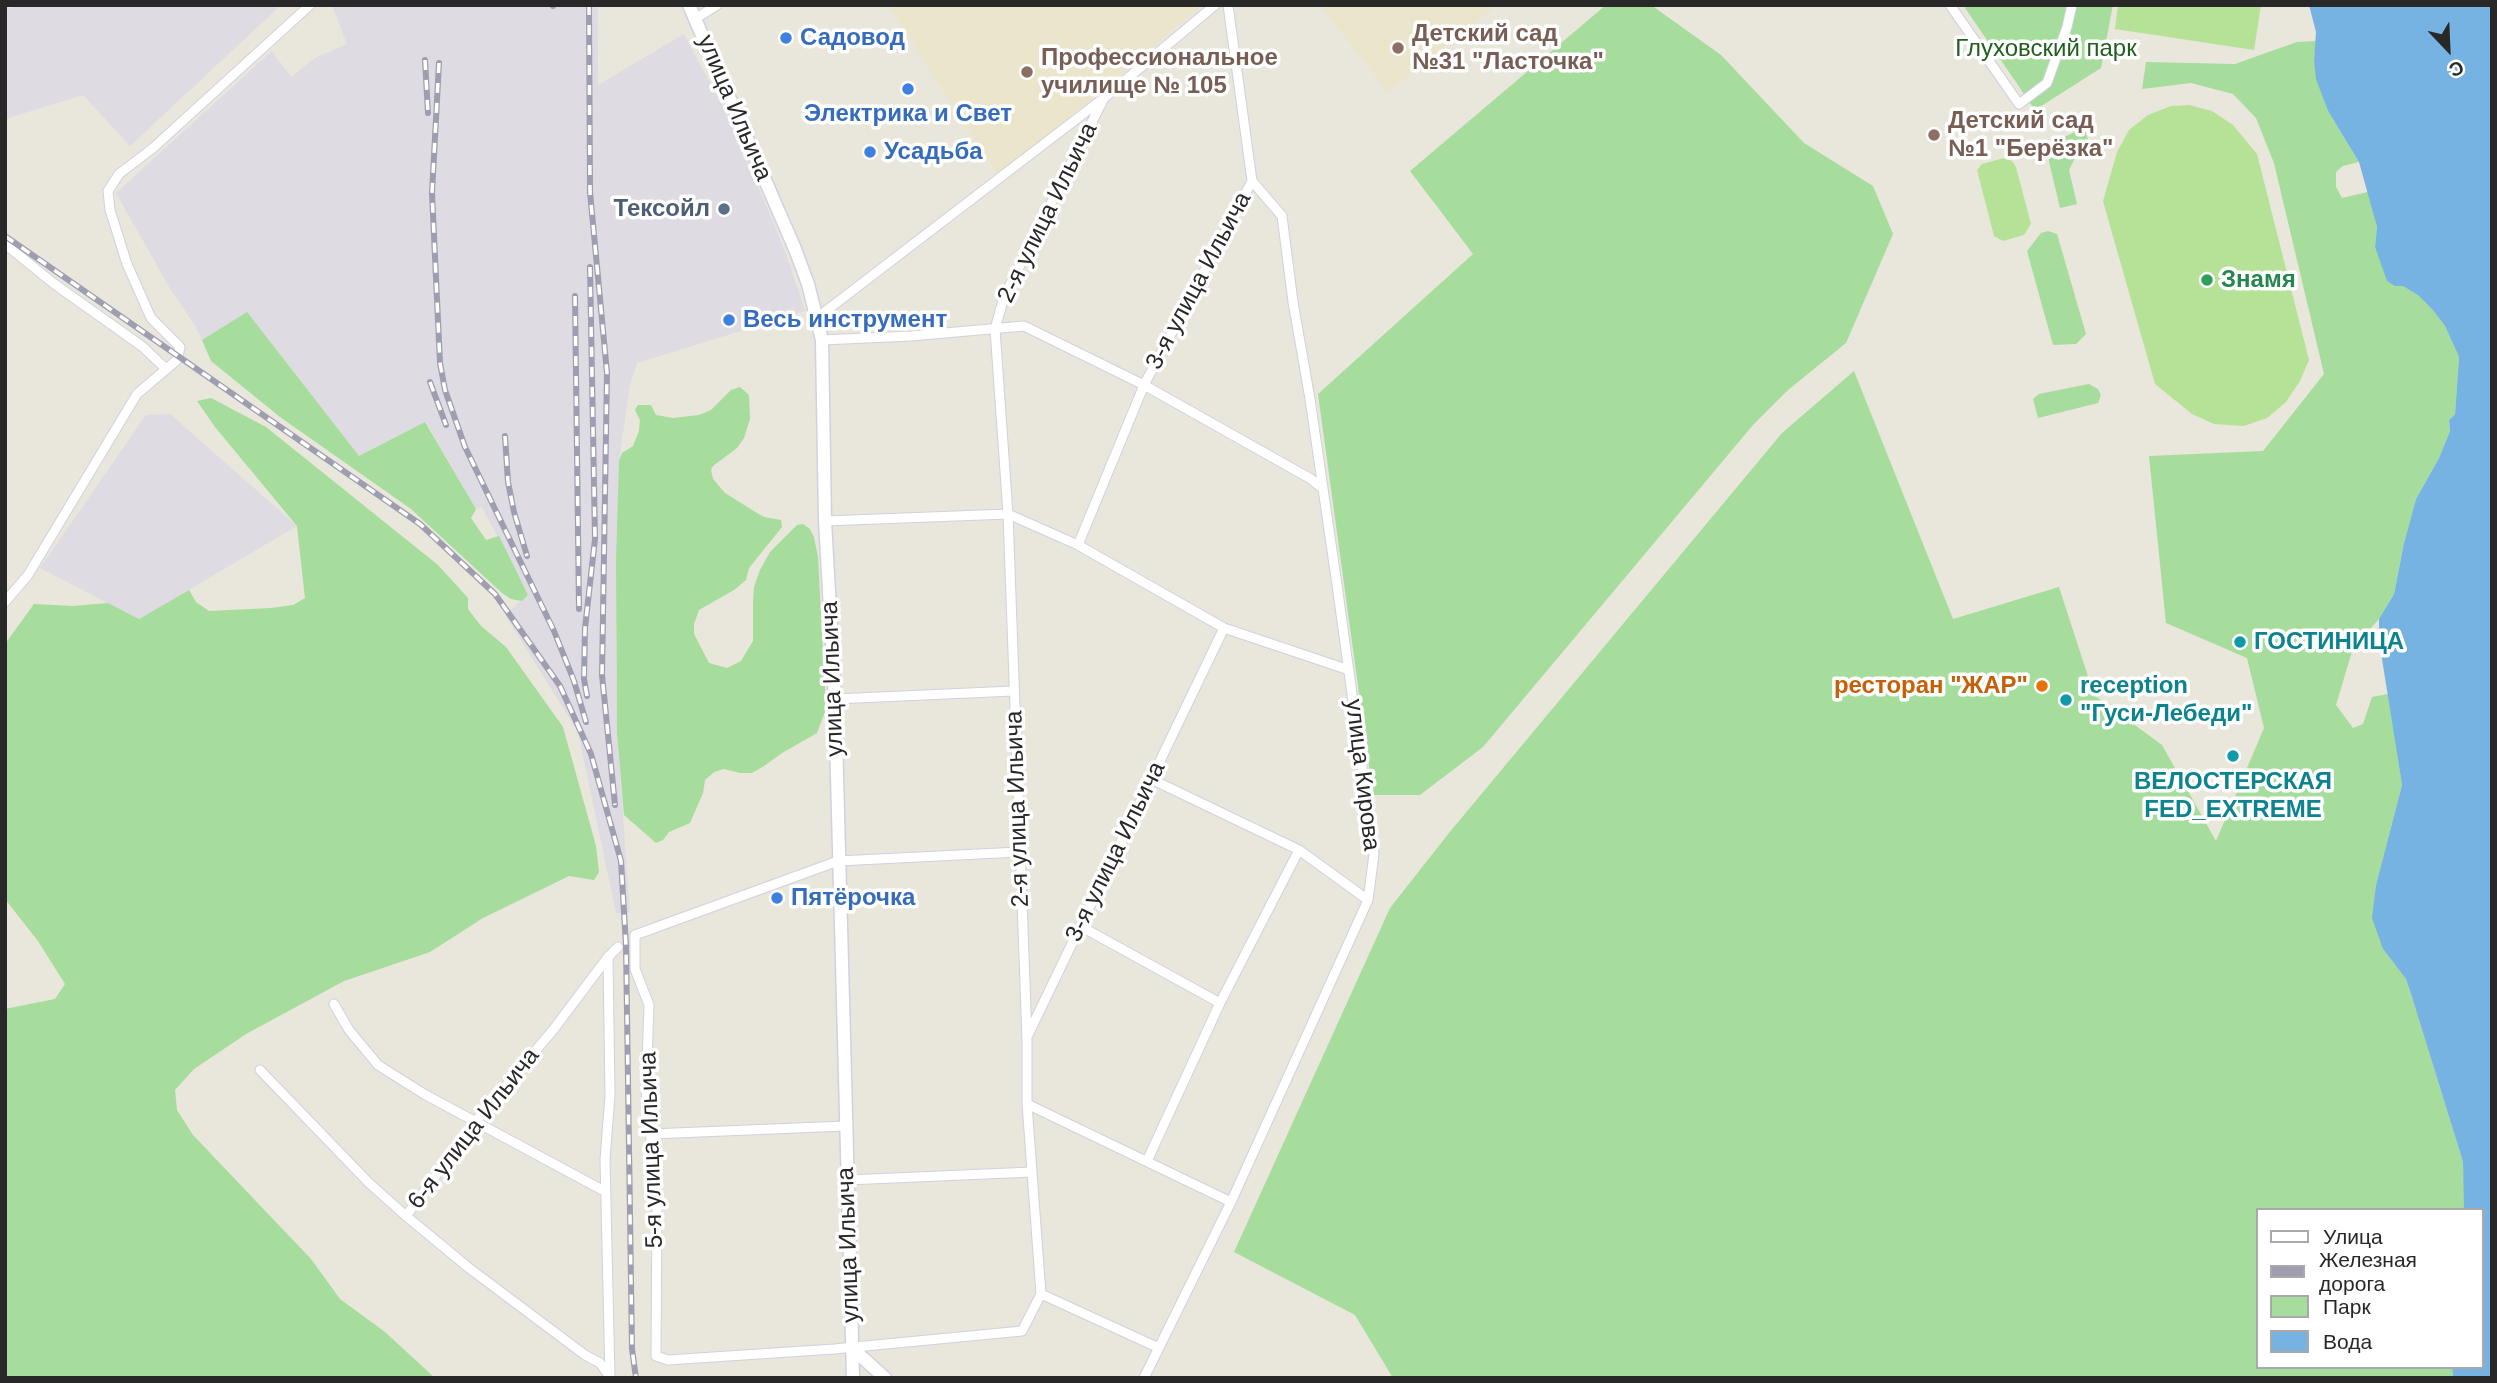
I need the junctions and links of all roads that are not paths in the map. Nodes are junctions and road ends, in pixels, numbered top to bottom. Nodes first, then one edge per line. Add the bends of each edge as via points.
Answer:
1 (310, 5) edge
2 (690, 5) edge
3 (716, 5) edge
4 (1215, 5) edge
5 (1228, 5) edge
6 (1951, 5) edge
7 (2072, 5) edge
8 (695, 19) junction
9 (1104, 98) junction
10 (1252, 181) junction
11 (5, 244) edge
12 (818, 317) junction
13 (996, 329) junction
14 (822, 340) junction
15 (166, 369) junction
16 (1143, 385) junction
17 (1322, 489) junction
18 (1008, 514) junction
19 (825, 521) junction
20 (1078, 545) junction
21 (5, 602) edge
22 (1224, 628) junction
23 (1349, 670) junction
24 (1013, 691) junction
25 (835, 699) junction
26 (1151, 779) junction
27 (1299, 850) junction
28 (1019, 852) junction
29 (838, 861) junction
30 (1368, 900) junction
31 (1080, 926) junction
32 (618, 947) dead end
33 (608, 957) junction
34 (1220, 1003) junction
35 (334, 1004) dead end
36 (1027, 1039) junction
37 (260, 1070) dead end
38 (1027, 1104) junction
39 (476, 1121) junction
40 (845, 1126) junction
41 (650, 1134) junction
42 (1147, 1161) junction
43 (1032, 1172) junction
44 (847, 1180) junction
45 (606, 1192) junction
46 (1231, 1202) junction
47 (406, 1216) junction
48 (1041, 1294) junction
49 (852, 1348) junction
50 (1159, 1348) junction
51 (610, 1378) edge
52 (853, 1378) edge
53 (885, 1378) edge
54 (1144, 1378) edge

1 - 15 street via 120,174 108,191 127,264 151,318 180,347 177,360
2 - 8 main road, улица Ильича
3 - 8 street
4 - 9 street, 2-я улица Ильича
5 - 10 street, 3-я улица Ильича
6 - 7 street via 2019,104 2047,83
8 - 12 main road, улица Ильича via 795,249
9 - 12 street
9 - 13 street, 2-я улица Ильича via 1004,297
10 - 16 street, 3-я улица Ильича
10 - 17 street, улица Кирова via 1282,216
11 - 15 street
12 - 14 main road, улица Ильича
13 - 14 street
13 - 16 street via 1024,326
13 - 18 street, 2-я улица Ильича
14 - 19 main road, улица Ильича
15 - 21 street via 137,394 28,575
16 - 17 street
16 - 20 street, 3-я улица Ильича
17 - 23 street, улица Кирова
18 - 19 street
18 - 20 street
18 - 24 street, 2-я улица Ильича
19 - 25 main road, улица Ильича
20 - 22 street
22 - 23 street
22 - 26 street, 3-я улица Ильича
23 - 30 street, улица Кирова via 1374,854
24 - 25 street
24 - 28 street, 2-я улица Ильича
25 - 29 main road, улица Ильича
26 - 27 street
26 - 31 street, 3-я улица Ильича
27 - 30 street
27 - 34 street
28 - 29 street
28 - 36 street, 2-я улица Ильича
29 - 40 main road, улица Ильича
29 - 41 street, 5-я улица Ильича via 635,935 635,969 649,1004 646,1090
30 - 46 street, улица Кирова
31 - 34 street
31 - 36 street, 3-я улица Ильича
32 - 33 street, 6-я улица Ильича
33 - 39 street, 6-я улица Ильича
33 - 45 street
34 - 42 street
35 - 39 street via 378,1065
36 - 38 street, 2-я улица Ильича
37 - 47 street, 6-я улица Ильича
38 - 42 street
38 - 43 street, 2-я улица Ильича
39 - 45 street
39 - 47 street, 6-я улица Ильича
40 - 41 street
40 - 44 main road, улица Ильича
41 - 49 street, 5-я улица Ильича via 657,1201 656,1356 668,1360
42 - 46 street
43 - 44 street
43 - 48 street, 2-я улица Ильича
44 - 49 main road, улица Ильича
45 - 51 street
46 - 50 street, улица Кирова
47 - 51 street via 600,1363
48 - 49 street via 1022,1331
48 - 50 street
49 - 52 main road, улица Ильича
49 - 53 main road
50 - 54 street, улица Кирова

